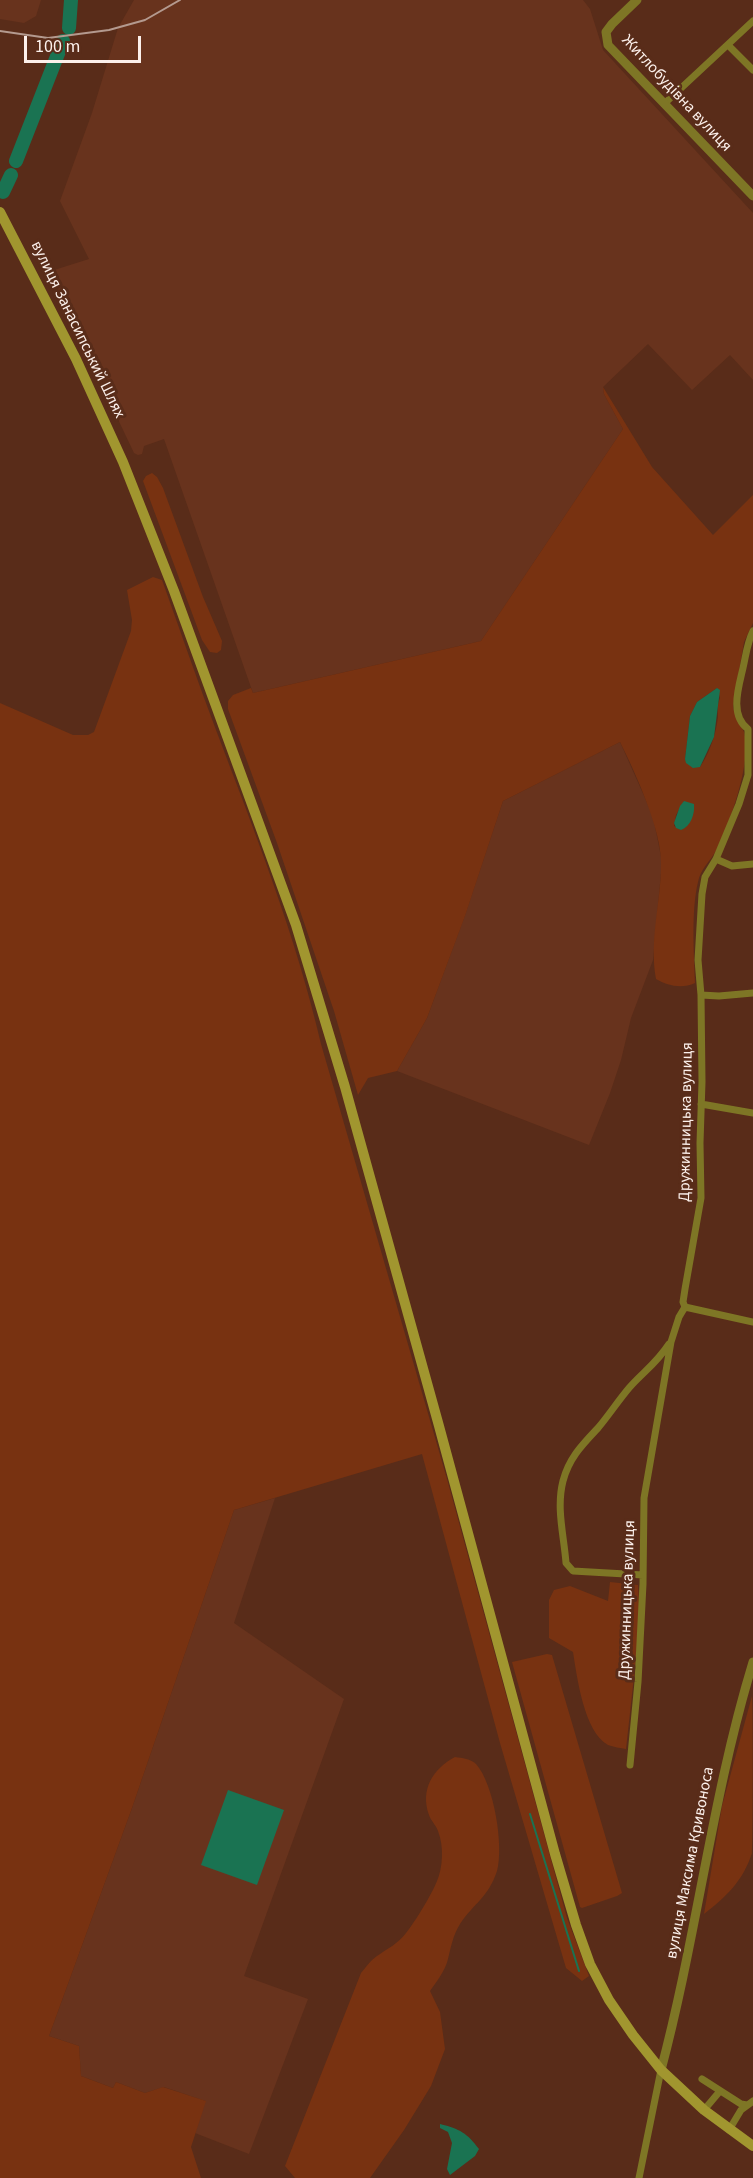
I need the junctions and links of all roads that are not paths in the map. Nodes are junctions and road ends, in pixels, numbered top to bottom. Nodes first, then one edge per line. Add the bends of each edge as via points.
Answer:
1 (637, 0) edge
2 (753, 21) edge
3 (728, 45) junction
4 (753, 70) edge
5 (664, 104) junction
6 (753, 196) edge
7 (0, 212) edge
8 (753, 631) edge
9 (751, 728) edge
10 (716, 859) junction
11 (753, 864) edge
12 (753, 993) edge
13 (701, 995) junction
14 (701, 1104) junction
15 (753, 1113) edge
16 (685, 1307) junction
17 (753, 1322) edge
18 (671, 1342) junction
19 (644, 1575) junction
20 (753, 1662) edge
21 (750, 1686) edge
22 (630, 1765) dead end
23 (661, 2070) junction
24 (702, 2079) dead end
25 (720, 2091) junction
26 (750, 2103) edge
27 (704, 2110) junction
28 (729, 2130) junction
29 (753, 2146) edge
30 (639, 2178) edge

1 - 5 street, Житлобудівна вулиця via 606,32 608,45
2 - 3 street
3 - 4 street
3 - 5 street
5 - 6 street, Житлобудівна вулиця
7 - 23 main road, вулиця Занасипський Шлях via 97,402 123,462 296,924 576,1926 609,2000
8 - 9 street, Дружинницька вулиця via 737,698 740,721
9 - 10 street, Дружинницька вулиця via 748,775
10 - 11 street via 732,866
10 - 13 street, Дружинницька вулиця via 705,876 702,894 698,960
12 - 13 street
13 - 14 street, Дружинницька вулиця
14 - 15 street
14 - 16 street, Дружинницька вулиця via 701,1198
16 - 17 street
16 - 18 street, Дружинницька вулиця
18 - 19 street, Дружинницька вулиця via 644,1498
18 - 19 street via 580,1445 562,1482 559,1511 568,1567 573,1571
19 - 22 street, Дружинницька вулиця
20 - 21 street, вулиця Максима Кривоноса
21 - 23 street, вулиця Максима Кривоноса via 718,1797 691,1943
23 - 27 main road
23 - 30 street
24 - 25 street
25 - 26 street via 741,2104
25 - 27 street
26 - 28 street
27 - 28 main road
28 - 29 main road

